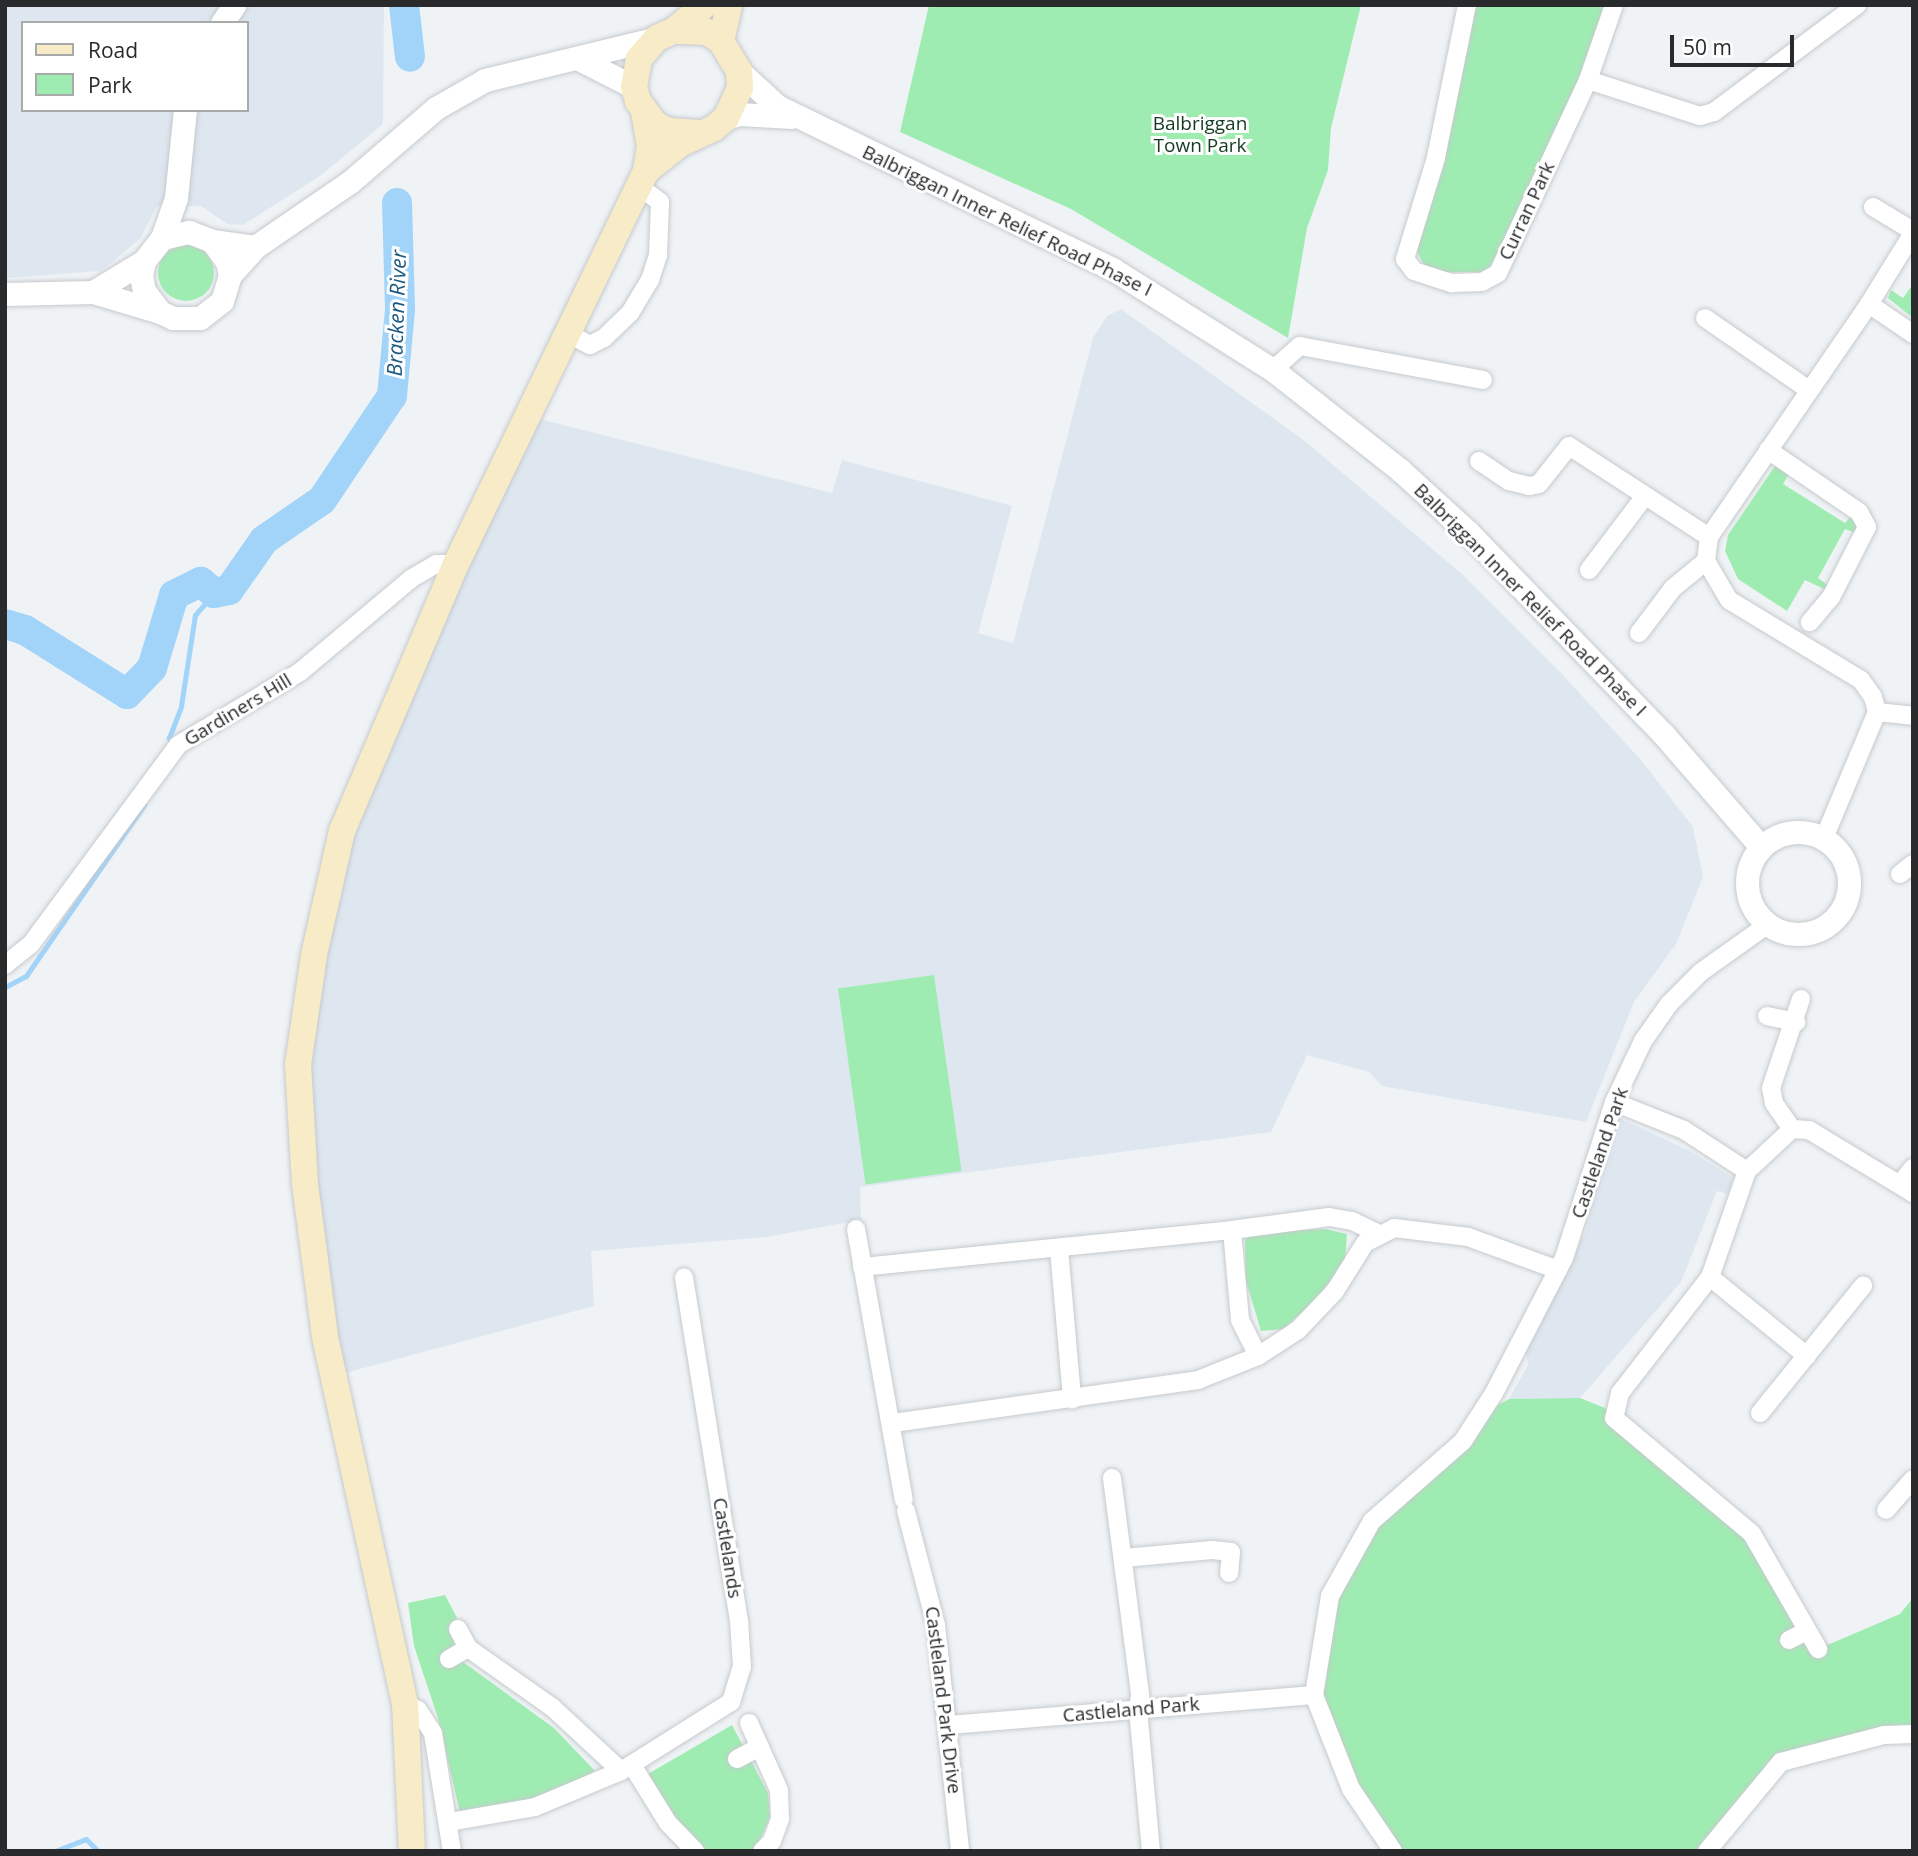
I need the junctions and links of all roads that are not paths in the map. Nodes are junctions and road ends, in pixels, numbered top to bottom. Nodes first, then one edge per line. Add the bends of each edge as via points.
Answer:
1 (234, 5) edge
2 (705, 5) edge
3 (729, 5) edge
4 (1467, 5) edge
5 (1614, 5) edge
6 (1857, 5) edge
7 (223, 21) edge
8 (665, 34) junction
9 (721, 41) junction
10 (577, 58) junction
11 (739, 71) junction
12 (1588, 80) junction
13 (634, 87) junction
14 (185, 112) edge
15 (644, 113) junction
16 (726, 118) junction
17 (799, 118) junction
18 (699, 133) junction
19 (642, 178) junction
20 (176, 198) junction
21 (1873, 207) dead end
22 (1913, 232) edge
23 (162, 238) junction
24 (207, 238) junction
25 (255, 247) junction
26 (144, 261) junction
27 (230, 275) junction
28 (93, 292) junction
29 (5, 294) edge
30 (1869, 304) junction
31 (160, 312) junction
32 (1705, 318) dead end
33 (569, 334) junction
34 (1913, 334) edge
35 (1273, 370) junction
36 (1483, 380) dead end
37 (1809, 390) junction
38 (1768, 450) junction
39 (1479, 461) dead end
40 (1646, 496) junction
41 (1709, 537) junction
42 (1706, 561) junction
43 (456, 564) junction
44 (1589, 570) dead end
45 (1810, 622) dead end
46 (1639, 633) dead end
47 (1877, 712) junction
48 (1913, 716) edge
49 (1824, 838) junction
50 (1760, 847) junction
51 (1767, 925) junction
52 (5, 965) edge
53 (1801, 999) dead end
54 (1767, 1016) dead end
55 (1796, 1022) junction
56 (1614, 1102) junction
57 (1792, 1129) junction
58 (1913, 1168) edge
59 (1747, 1171) junction
60 (1907, 1189) edge
61 (856, 1229) dead end
62 (1232, 1230) junction
63 (1377, 1233) junction
64 (1059, 1249) junction
65 (862, 1267) junction
66 (1558, 1270) junction
67 (684, 1277) dead end
68 (1710, 1277) junction
69 (1863, 1286) dead end
70 (1258, 1356) junction
71 (1807, 1356) junction
72 (1072, 1399) junction
73 (1760, 1413) dead end
74 (894, 1423) junction
75 (1112, 1478) dead end
76 (1913, 1479) edge
77 (1886, 1510) dead end
78 (1124, 1558) junction
79 (1229, 1573) dead end
80 (457, 1629) dead end
81 (1807, 1631) junction
82 (1789, 1640) dead end
83 (468, 1648) junction
84 (1818, 1649) dead end
85 (449, 1659) dead end
86 (1314, 1695) junction
87 (405, 1704) junction
88 (1138, 1709) junction
89 (749, 1723) dead end
90 (948, 1726) junction
91 (1913, 1734) edge
92 (760, 1747) junction
93 (737, 1759) dead end
94 (626, 1768) junction
95 (449, 1822) junction
96 (412, 1851) edge
97 (452, 1851) edge
98 (695, 1851) edge
99 (762, 1851) edge
100 (960, 1851) edge
101 (1151, 1851) edge
102 (1393, 1851) edge
103 (1707, 1851) edge

1 - 7 street
2 - 8 main road
3 - 9 main road
4 - 12 street, Curran Park via 1436,158 1405,259 1414,271 1452,283 1482,282 1498,272
5 - 12 street, Curran Park
6 - 12 street via 1714,112 1700,116
8 - 9 main road via 690,29
8 - 10 street
8 - 13 main road via 639,59
9 - 11 main road
10 - 13 street
10 - 25 street via 485,80 436,108 350,182
11 - 16 main road via 738,96
11 - 17 street, Balbriggan Inner Relief Road Phase I via 777,106
13 - 15 main road
14 - 20 street
15 - 18 main road via 669,131
15 - 19 main road via 650,146
16 - 17 street, Balbriggan Inner Relief Road Phase I via 739,114
16 - 18 main road
17 - 35 street, Balbriggan Inner Relief Road Phase I via 1114,270
18 - 19 main road
19 - 33 main road
19 - 33 street via 660,202 658,255 650,280 629,313 604,338 590,345
20 - 23 street
20 - 24 street
21 - 22 street
22 - 30 street
23 - 24 street via 176,233
23 - 26 street
24 - 25 street
24 - 27 street via 227,261
25 - 27 street
26 - 28 street
26 - 31 street via 144,291
27 - 31 street via 222,301 200,318 173,318
28 - 29 street
28 - 31 street
30 - 34 street
30 - 37 street
32 - 37 street
33 - 43 main road
35 - 36 street via 1300,346
35 - 50 street, Balbriggan Inner Relief Road Phase I via 1400,470 1468,532 1681,753
37 - 38 street
38 - 41 street
38 - 45 street via 1859,512 1867,527 1838,586
39 - 40 street via 1509,481 1528,486 1539,484 1569,446
40 - 41 street
40 - 44 street
41 - 42 street
42 - 46 street via 1673,587
42 - 47 street via 1729,600 1861,680
43 - 52 street, Gardiners Hill via 436,564 412,578 290,679 174,749 31,944
43 - 87 main road via 342,831 314,955 298,1065 305,1185 326,1336
47 - 48 street
47 - 49 street
49 - 50 street via 1791,832
49 - 51 street via 1842,856 1850,880 1841,912 1815,932 1798,935
50 - 51 street via 1746,878 1755,912
51 - 56 street, Castleland Park via 1701,972 1669,1004 1643,1041
53 - 55 street
54 - 55 street
55 - 57 street via 1771,1088 1774,1103
56 - 59 street via 1703,1140
56 - 66 street, Castleland Park
57 - 59 street
57 - 60 street via 1809,1130
58 - 60 street
59 - 68 street
61 - 65 street, Castleland Park Drive
62 - 63 street via 1329,1217
62 - 64 street
62 - 70 street via 1240,1320
63 - 66 street via 1394,1228 1468,1237
63 - 70 street via 1298,1330
64 - 65 street
64 - 72 street
65 - 74 street, Castleland Park Drive
66 - 86 street, Castleland Park via 1463,1441 1372,1521 1348,1557 1330,1595
67 - 94 street, Castlelands via 739,1621 742,1667 731,1702
68 - 71 street
68 - 81 street via 1620,1393 1614,1418 1752,1534
69 - 71 street
70 - 72 street via 1198,1380
71 - 73 street
72 - 74 street
74 - 90 street, Castleland Park Drive via 905,1506 936,1625
75 - 78 street
76 - 77 street
78 - 79 street via 1231,1552
78 - 88 street
80 - 83 street
81 - 82 street
81 - 84 street
83 - 85 street
83 - 94 street via 553,1708
86 - 88 street, Castleland Park
86 - 102 street via 1351,1789
87 - 95 street via 418,1710 433,1733
87 - 96 main road
88 - 90 street, Castleland Park
88 - 101 street
89 - 92 street
90 - 100 street, Castleland Park Drive
91 - 103 street via 1884,1735 1781,1762
92 - 93 street
92 - 99 street via 779,1790 780,1819 772,1841
94 - 95 street, Castlelands via 535,1807
94 - 98 street via 668,1824
95 - 97 street

